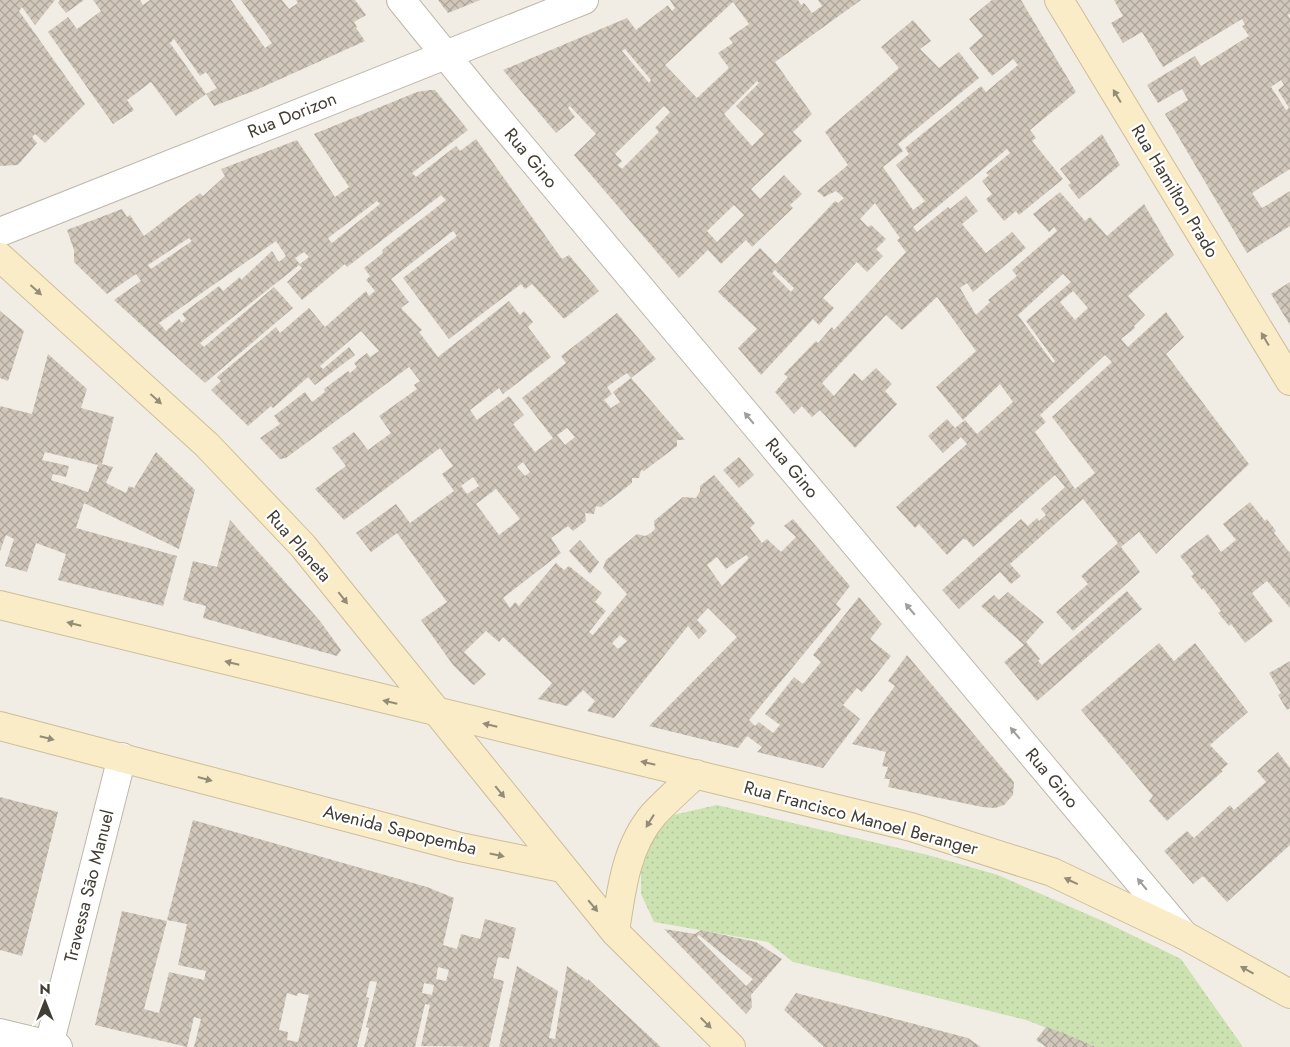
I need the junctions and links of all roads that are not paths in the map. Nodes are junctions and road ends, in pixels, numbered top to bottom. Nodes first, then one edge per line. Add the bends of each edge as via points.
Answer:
1 (401, 0) edge
2 (584, 0) edge
3 (1059, 0) edge
4 (445, 54) junction
5 (0, 232) edge
6 (0, 257) edge
7 (1290, 381) edge
8 (0, 605) edge
9 (380, 644) junction
10 (349, 692) junction
11 (437, 713) junction
12 (0, 726) edge
13 (122, 757) junction
14 (696, 774) junction
15 (562, 868) junction
16 (615, 932) junction
17 (1184, 935) junction
18 (1290, 994) edge
19 (0, 1033) edge
20 (54, 1046) edge
21 (731, 1047) edge

1 - 4 street, Rua Gino
2 - 4 street, Rua Dorizon
7 -> 3 main road, Rua Hamilton Prado
4 - 5 street, Rua Dorizon
17 -> 4 street, Rua Gino
6 -> 9 main road, Rua Planeta via 207,445 303,546
10 -> 8 main road
9 - 10 main road via 383,667 378,681
9 - 11 main road, Rua Planeta
11 -> 10 main road
14 -> 11 main road, Rua Francisco Manoel Beranger
11 -> 15 main road, Rua Planeta
12 -> 13 main road, Avenida Sapopemba
13 -> 15 main road, Avenida Sapopemba via 460,847
13 - 20 street, Travessa São Manuel
14 -> 16 main road via 654,815 632,851
17 -> 14 main road, Rua Francisco Manoel Beranger via 1052,872 911,827
15 -> 16 main road
16 -> 21 main road
18 -> 17 main road, Rua Francisco Manoel Beranger
19 - 20 street

